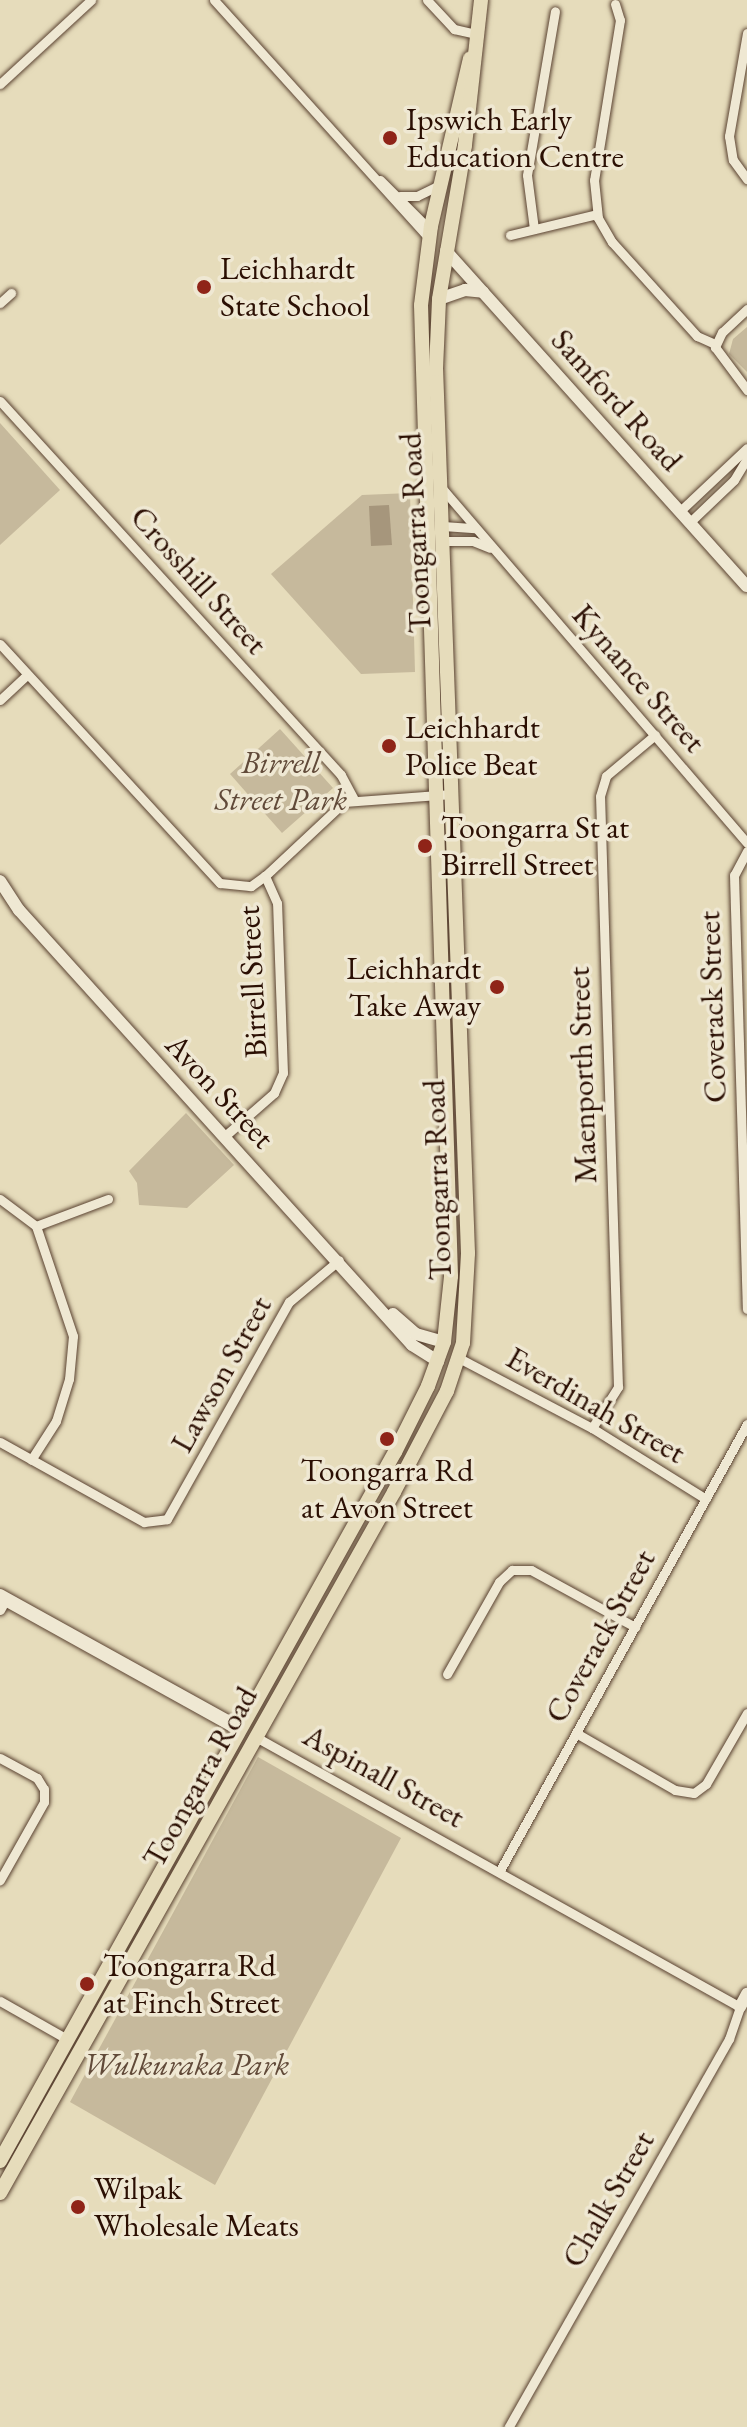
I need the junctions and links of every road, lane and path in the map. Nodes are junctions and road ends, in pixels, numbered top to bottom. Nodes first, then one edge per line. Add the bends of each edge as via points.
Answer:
1 (91, 0) edge
2 (214, 0) edge
3 (427, 0) edge
4 (481, 0) edge
5 (615, 4) dead end
6 (555, 11) dead end
7 (747, 33) edge
8 (475, 34) junction
9 (473, 51) junction
10 (0, 84) edge
11 (377, 178) junction
12 (747, 179) edge
13 (440, 185) junction
14 (400, 196) junction
15 (597, 214) junction
16 (534, 229) junction
17 (430, 234) junction
18 (510, 235) dead end
19 (446, 251) junction
20 (483, 292) junction
21 (11, 293) dead end
22 (439, 299) junction
23 (0, 303) edge
24 (747, 309) edge
25 (715, 344) junction
26 (747, 390) edge
27 (0, 401) edge
28 (747, 448) edge
29 (747, 458) edge
30 (440, 486) junction
31 (679, 512) junction
32 (689, 523) junction
33 (479, 529) junction
34 (427, 533) junction
35 (444, 534) junction
36 (490, 548) junction
37 (747, 586) edge
38 (0, 644) edge
39 (27, 675) junction
40 (0, 700) edge
41 (655, 735) junction
42 (435, 794) junction
43 (452, 794) junction
44 (353, 798) junction
45 (747, 843) edge
46 (747, 851) edge
47 (265, 876) junction
48 (0, 881) edge
49 (0, 896) edge
50 (19, 910) junction
51 (226, 1135) junction
52 (0, 1199) edge
53 (108, 1199) dead end
54 (36, 1226) junction
55 (339, 1260) junction
56 (384, 1308) junction
57 (747, 1309) edge
58 (444, 1342) junction
59 (459, 1358) junction
60 (438, 1361) junction
61 (747, 1424) edge
62 (592, 1428) junction
63 (0, 1442) edge
64 (31, 1460) junction
65 (706, 1499) junction
66 (2, 1602) edge
67 (635, 1627) junction
68 (447, 1674) dead end
69 (747, 1713) edge
70 (238, 1728) junction
71 (576, 1733) junction
72 (254, 1736) junction
73 (0, 1758) edge
74 (499, 1872) junction
75 (0, 1880) edge
76 (747, 1994) edge
77 (0, 2001) edge
78 (740, 2007) junction
79 (67, 2039) junction
80 (0, 2161) edge
81 (0, 2193) edge
82 (509, 2427) edge

1 - 10 street
2 - 11 street, Samford Road
3 - 8 street via 454,29
4 - 8 main road, Toongarra Road
5 - 15 street via 620,20 594,185
6 - 16 street via 527,175
7 - 12 street via 729,136 733,160
8 - 9 main road, Toongarra Road
9 - 13 main road, Toongarra Road
9 - 19 main road, Toongarra Road via 472,98
11 - 14 street, Samford Road
11 - 17 street, Samford Road
13 - 14 street via 417,196
13 - 17 main road, Toongarra Road
14 - 17 street, Samford Road
15 - 16 street
15 - 25 street via 615,245 697,336
16 - 18 street
17 - 19 main road, Samford Road
17 - 34 main road, Toongarra Road via 420,336
19 - 20 street, Samford Road
19 - 22 main road, Toongarra Road
20 - 22 street via 465,290
20 - 31 street, Samford Road
21 - 23 street
22 - 30 main road, Toongarra Road
24 - 25 street
25 - 26 street via 718,358
27 - 44 street, Crosshill Street via 341,775
28 - 31 street
29 - 32 street via 734,480
30 - 33 street, Kynance Street
30 - 35 main road, Toongarra Road
31 - 32 street, Samford Road
32 - 37 street, Samford Road
33 - 35 street
33 - 36 street, Kynance Street
34 - 35 main road
34 - 42 main road, Toongarra Road
35 - 36 street
35 - 43 main road, Toongarra Road
36 - 41 street, Kynance Street
38 - 39 street
39 - 40 street
39 - 47 street via 220,883 251,886
41 - 45 street, Kynance Street
41 - 62 street, Maenporth Street via 606,776 600,796 618,1387
42 - 43 street
42 - 44 street
42 - 58 main road, Toongarra Road via 451,1276
43 - 59 main road, Toongarra Road via 468,1253 467,1319
44 - 47 street, Birrell Street
46 - 57 street, Coverack Street via 734,875
47 - 51 street, Birrell Street via 277,903 283,1073 274,1093
48 - 50 street, Avon Street
49 - 50 street, Avon Street
50 - 51 street, Avon Street
51 - 55 street, Avon Street
52 - 54 street
53 - 54 street
54 - 64 street via 73,1336 69,1379 56,1421
55 - 56 street, Avon Street
55 - 64 street, Lawson Street via 289,1302 173,1513 161,1522 144,1522
56 - 58 street, Avon Street via 416,1334
56 - 60 street, Avon Street via 412,1345
58 - 59 main road
58 - 60 main road, Toongarra Road
59 - 60 main road
59 - 62 street, Everdinah Street
59 - 72 main road, Toongarra Road via 394,1492
60 - 70 main road, Toongarra Road via 395,1452
61 - 65 street, Coverack Street
62 - 65 street, Everdinah Street
63 - 64 street
65 - 67 street, Coverack Street
66 - 70 main road, Aspinall Street
67 - 68 street via 531,1570 512,1570 499,1582
67 - 71 street, Coverack Street
69 - 71 street via 706,1784 694,1793 675,1790
70 - 72 main road, Aspinall Street
70 - 79 main road, Toongarra Road
71 - 74 street, Coverack Street
72 - 74 street, Aspinall Street
72 - 81 main road, Toongarra Road
73 - 75 street via 37,1778 44,1789 44,1802
74 - 78 street, Aspinall Street
76 - 78 street, Chalk Street
77 - 79 street
78 - 82 street, Chalk Street via 729,2039
79 - 80 main road, Toongarra Road

